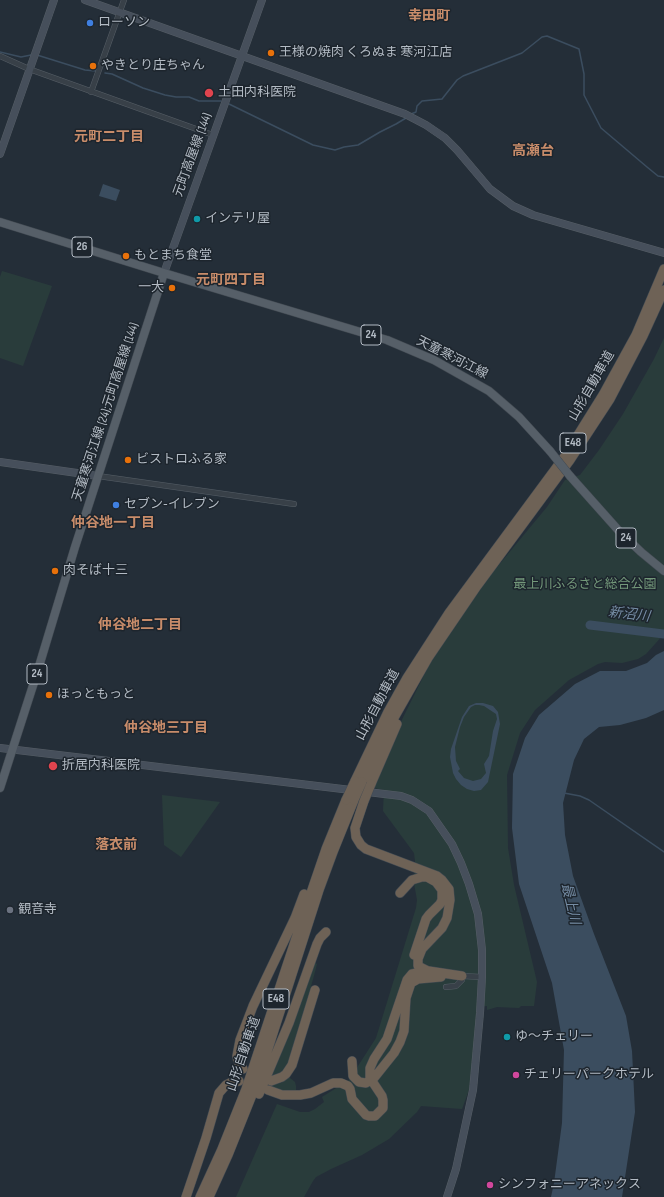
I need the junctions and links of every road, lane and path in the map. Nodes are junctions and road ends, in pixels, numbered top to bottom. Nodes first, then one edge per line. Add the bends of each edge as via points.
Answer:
1 (54, 0) edge
2 (85, 0) edge
3 (124, 0) edge
4 (262, 0) edge
5 (120, 13) junction
6 (0, 56) edge
7 (242, 57) junction
8 (28, 69) junction
9 (91, 92) junction
10 (214, 135) junction
11 (0, 154) edge
12 (0, 222) edge
13 (664, 253) edge
14 (664, 269) edge
15 (164, 273) junction
16 (664, 290) edge
17 (0, 462) edge
18 (98, 476) junction
19 (294, 504) dead end
20 (664, 571) edge
21 (461, 602) junction
22 (453, 613) junction
23 (0, 748) edge
24 (13, 749) junction
25 (363, 782) junction
26 (0, 788) edge
27 (350, 800) junction
28 (400, 893) dead end
29 (326, 932) dead end
30 (429, 971) junction
31 (415, 973) junction
32 (462, 976) junction
33 (438, 977) junction
34 (482, 977) junction
35 (446, 987) dead end
36 (315, 990) dead end
37 (352, 1061) dead end
38 (243, 1070) dead end
39 (239, 1081) dead end
40 (271, 1081) dead end
41 (371, 1081) junction
42 (268, 1090) dead end
43 (210, 1194) edge
44 (186, 1197) edge
45 (200, 1197) edge
46 (447, 1197) edge

1 - 8 street
2 - 5 street
3 - 5 street
4 - 7 street, 元町高屋線 (144)
5 - 7 street
5 - 9 street
6 - 8 street
7 - 10 street, 元町高屋線 (144)
7 - 13 street via 405,114 426,125 449,142 490,189 513,206 533,215
8 - 9 street
8 - 11 street
9 - 10 street
10 - 15 street, 元町高屋線 (144)
12 - 15 main road, 26
14 - 21 highway, 山形自動車道 / E48 via 636,335 582,430
15 - 18 main road, 天童寒河江線 (24);元町高屋線 (144) / 24
15 - 20 main road, 天童寒河江線 / 24, bridge via 387,340 434,360 489,390 519,417 641,552
16 - 21 highway, 山形自動車道 / E48 via 626,369 588,433 566,466
17 - 18 street
18 - 19 street
18 - 24 main road, 天童寒河江線 (24);元町高屋線 (144) / 24
21 - 22 highway, 山形自動車道 / E48
22 - 25 highway, 山形自動車道 / E48 via 395,716
22 - 25 highway, 山形自動車道 / E48 via 407,678 378,731
23 - 24 street
24 - 26 main road, 天童寒河江線 (24);元町高屋線 (144) / 24
24 - 34 street via 331,787 401,796 412,800 429,811 452,844 461,863 478,914
25 - 27 highway, 山形自動車道 / E48, bridge
25 - 30 highway, bridge via 364,801 355,828 356,837 361,845 437,876 449,889 447,918 442,928 422,949 417,962 420,968
27 - 38 highway via 334,822 295,918 240,1040 237,1056
27 - 43 highway, 山形自動車道 / E48 via 258,1080
27 - 45 highway, 山形自動車道 / E48 via 315,881 246,1089
28 - 31 highway via 412,880 422,877 436,882 442,890 442,900 426,919 412,962
29 - 43 highway via 317,944 289,1023 249,1117 223,1174
30 - 31 highway
30 - 32 highway
31 - 33 highway
31 - 41 highway via 407,980 387,1039 371,1063
32 - 33 highway
32 - 34 street
32 - 35 street via 462,980 456,986
33 - 41 highway via 418,979 411,983 406,998 404,1031 400,1042
34 - 46 street via 473,1090 458,1164
36 - 40 highway via 292,1065 286,1074
37 - 41 highway via 352,1071 356,1080 362,1083
39 - 44 highway via 226,1085 219,1093
41 - 42 highway via 382,1096 384,1104 372,1117 366,1115 352,1099 348,1086 341,1083 333,1083 300,1095

